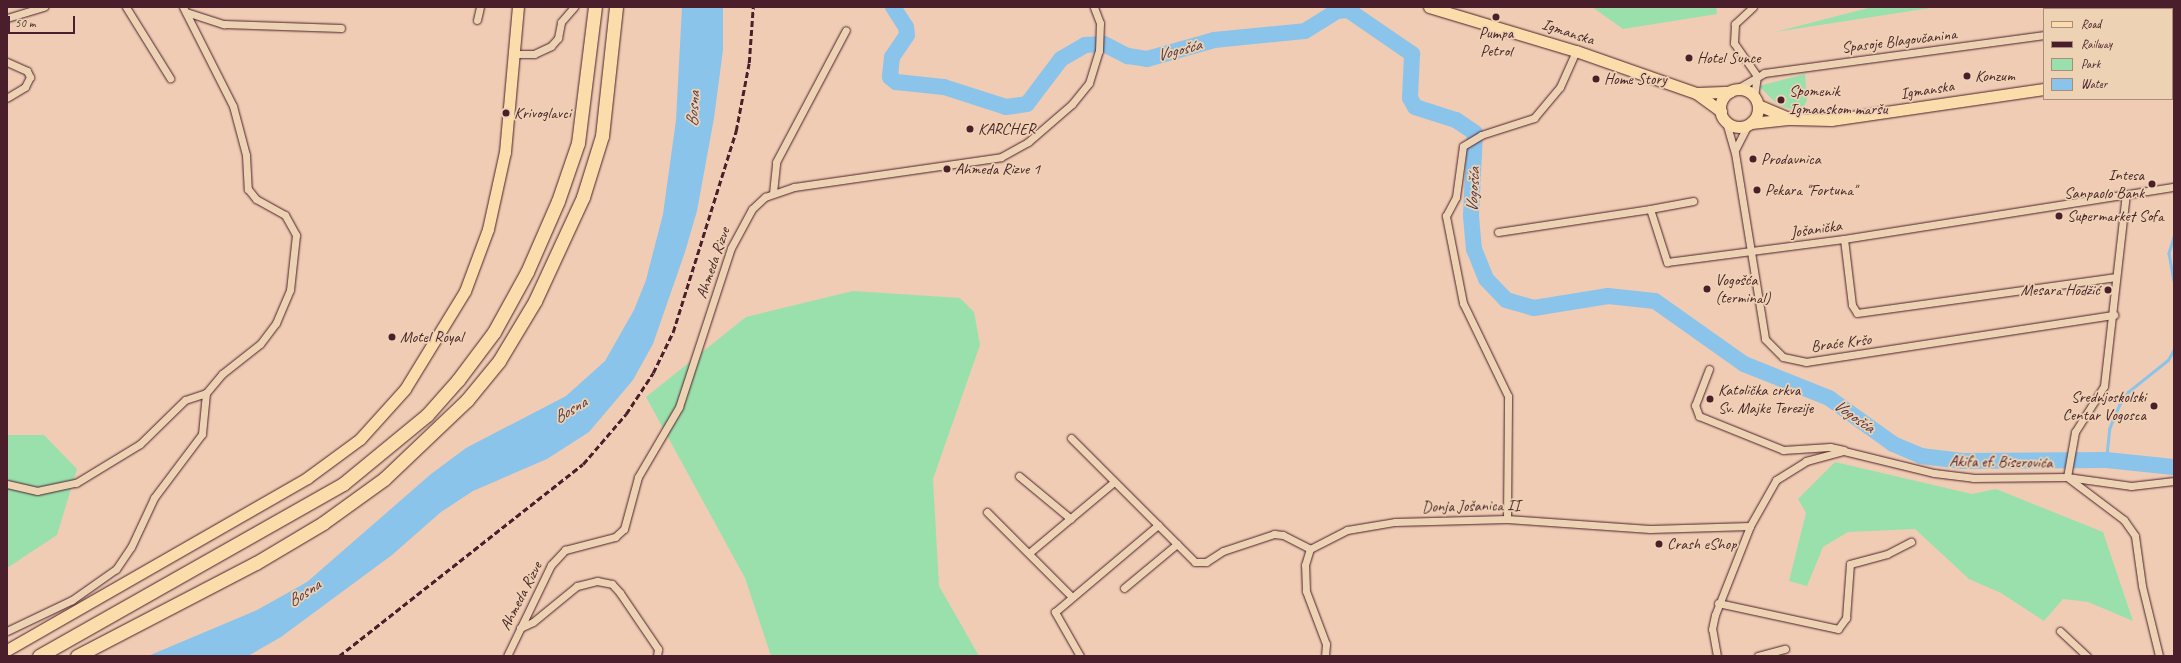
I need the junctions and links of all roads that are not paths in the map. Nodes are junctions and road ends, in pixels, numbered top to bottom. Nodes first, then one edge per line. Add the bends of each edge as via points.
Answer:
1 (44, 7) edge
2 (126, 7) edge
3 (480, 7) edge
4 (518, 7) edge
5 (574, 7) edge
6 (595, 7) edge
7 (616, 7) edge
8 (1094, 7) edge
9 (1429, 7) edge
10 (1753, 7) edge
11 (185, 10) edge
12 (7, 18) edge
13 (477, 20) dead end
14 (341, 28) dead end
15 (846, 30) dead end
16 (2043, 35) edge
17 (1576, 51) junction
18 (515, 54) junction
19 (7, 62) edge
20 (1757, 76) junction
21 (170, 78) dead end
22 (2043, 88) edge
23 (1732, 91) junction
24 (1696, 93) junction
25 (7, 98) edge
26 (1756, 101) junction
27 (1720, 111) junction
28 (1791, 119) junction
29 (1726, 122) junction
30 (1750, 124) junction
31 (1735, 152) junction
32 (2174, 187) edge
33 (773, 193) junction
34 (2126, 194) junction
35 (1693, 201) dead end
36 (1650, 208) junction
37 (1498, 232) dead end
38 (1844, 239) junction
39 (1748, 252) junction
40 (2116, 277) junction
41 (2114, 315) junction
42 (1709, 369) dead end
43 (206, 393) junction
44 (1070, 438) dead end
45 (1844, 451) junction
46 (1020, 476) dead end
47 (2067, 477) junction
48 (2174, 481) edge
49 (1114, 482) junction
50 (7, 484) edge
51 (987, 512) dead end
52 (1070, 519) junction
53 (1507, 519) junction
54 (1158, 524) junction
55 (1750, 526) junction
56 (1911, 542) dead end
57 (1177, 544) junction
58 (1310, 549) junction
59 (1029, 553) junction
60 (1124, 588) dead end
61 (1071, 596) junction
62 (1718, 603) junction
63 (45, 611) junction
64 (53, 623) junction
65 (520, 628) junction
66 (7, 630) edge
67 (2060, 631) dead end
68 (1785, 649) dead end
69 (7, 650) edge
70 (39, 656) edge
71 (77, 656) edge
72 (507, 656) edge
73 (657, 656) edge
74 (1080, 656) edge
75 (1325, 656) edge
76 (1717, 656) edge
77 (1758, 656) edge
78 (2087, 656) edge
79 (2159, 656) edge

1 - 12 street
2 - 21 street
3 - 13 street
4 - 18 main road
5 - 18 street via 561,22 558,38 551,46 534,54
6 - 70 highway via 578,143 558,201 524,279 494,332 458,380 421,420 343,484
7 - 71 highway via 602,136 583,197 535,301 499,361 468,400 384,479 323,523 256,563
8 - 33 street, Ahmeda Rizve via 1100,35 1099,51 1089,83 1072,104 1028,142 1001,157 835,180
9 - 17 main road, Igmanska
10 - 20 street via 1735,24 1734,43
11 - 14 street via 224,24
11 - 43 street via 240,124 246,155 248,189 256,199 285,215 296,235 290,290 276,323 260,344 222,374
15 - 33 street via 776,162
16 - 20 street, Spasoje Blagovčanina
17 - 24 main road, Igmanska
17 - 53 street via 1560,87 1534,118 1481,135 1467,143 1460,152 1456,196 1445,224 1463,303 1508,396
18 - 64 main road via 506,152 488,229 465,291 404,390 360,438 313,474
19 - 25 street via 27,71 30,77 25,87
20 - 23 street
20 - 26 street
22 - 28 main road, Igmanska via 1831,120
23 - 24 main road, Igmanska
23 - 26 main road via 1746,91
23 - 27 main road via 1722,100
24 - 27 main road, Igmanska
26 - 28 main road, Igmanska
26 - 30 main road
27 - 29 main road
28 - 30 main road, Igmanska
29 - 30 main road via 1737,127
29 - 31 street, Braće Kršo
30 - 31 street
31 - 39 street, Braće Kršo
32 - 34 street, Jošanička
33 - 65 street, Ahmeda Rizve via 752,209 731,248 689,384 638,477 624,529 615,537 565,550 540,583
34 - 38 street, Jošanička
34 - 40 street, Akifa ef. Biserovića
35 - 36 street
36 - 37 street
36 - 39 street, Jošanička via 1667,262
38 - 39 street, Jošanička
38 - 40 street via 1852,305 1857,313
39 - 41 street, Braće Kršo via 1765,339 1783,356 1806,362
40 - 41 street, Akifa ef. Biserovića
41 - 47 street, Akifa ef. Biserovića via 2104,386 2075,432
42 - 45 street via 1695,405 1699,416 1783,450 1830,447
43 - 50 street via 184,400 140,444 76,483 37,491
43 - 63 street via 202,434 154,498 125,557 91,589
44 - 49 street
45 - 47 street, Akifa ef. Biserovića via 1950,475
45 - 55 street, Akifa ef. Biserovića via 1819,455 1786,472 1772,486
46 - 52 street
47 - 48 street via 2131,486
47 - 79 street via 2124,520 2135,536 2142,586
49 - 52 street
49 - 54 street
51 - 59 street
52 - 59 street
53 - 55 street, Donja Jošanica II via 1650,529
53 - 58 street, Donja Jošanica II via 1364,526 1335,535
54 - 57 street
54 - 61 street
55 - 62 street, Akifa ef. Biserovića
56 - 62 street via 1887,554 1850,564 1846,618 1838,628
57 - 58 street via 1200,564 1223,551 1266,536 1283,535
57 - 60 street
58 - 75 street via 1305,565 1306,591 1326,644
59 - 61 street
61 - 74 street via 1055,612
62 - 76 street, Akifa ef. Biserovića via 1712,629
63 - 64 street
63 - 66 street
64 - 69 main road
65 - 72 street, Ahmeda Rizve
65 - 73 street via 533,622 577,586 597,580 612,584 620,593 656,645
67 - 78 street
68 - 77 street

